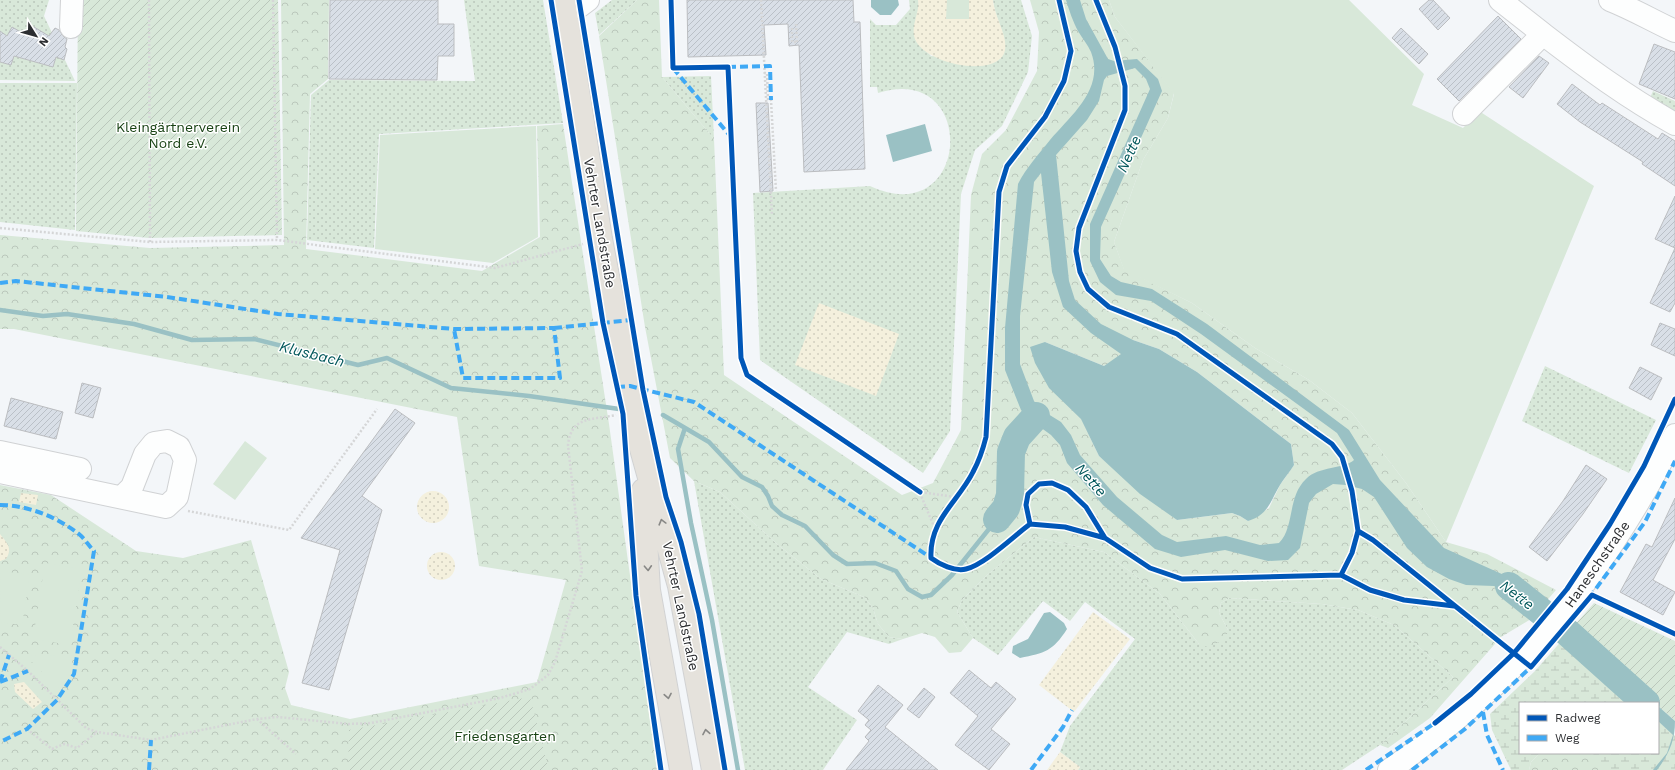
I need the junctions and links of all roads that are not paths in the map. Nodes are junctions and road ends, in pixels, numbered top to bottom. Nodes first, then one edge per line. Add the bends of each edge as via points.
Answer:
1 (72, 0) edge
2 (588, 0) edge
3 (1500, 0) edge
4 (1610, 0) edge
5 (565, 5) edge
6 (71, 28) dead end
7 (1675, 31) edge
8 (1543, 34) junction
9 (1464, 114) dead end
10 (1675, 124) edge
11 (1675, 435) edge
12 (640, 445) junction
13 (0, 452) edge
14 (80, 469) dead end
15 (0, 472) edge
16 (122, 498) junction
17 (681, 770) edge
18 (713, 770) edge
19 (1389, 770) edge

1 - 6 street
2 - 5 street via 580,6
3 - 8 street
4 - 7 street
5 - 12 main road, Vehrter Landstraße via 601,239
8 - 9 street
8 - 10 street via 1597,76 1640,105
11 - 19 street, Haneschstraße via 1621,531 1562,613 1521,660 1470,708
12 -> 17 main road, Vehrter Landstraße via 649,590
18 -> 12 main road, Vehrter Landstraße via 679,586
13 - 14 street
15 - 16 street
16 - 16 street via 166,507 178,497 185,460 179,447 167,441 154,443 145,454 132,487

